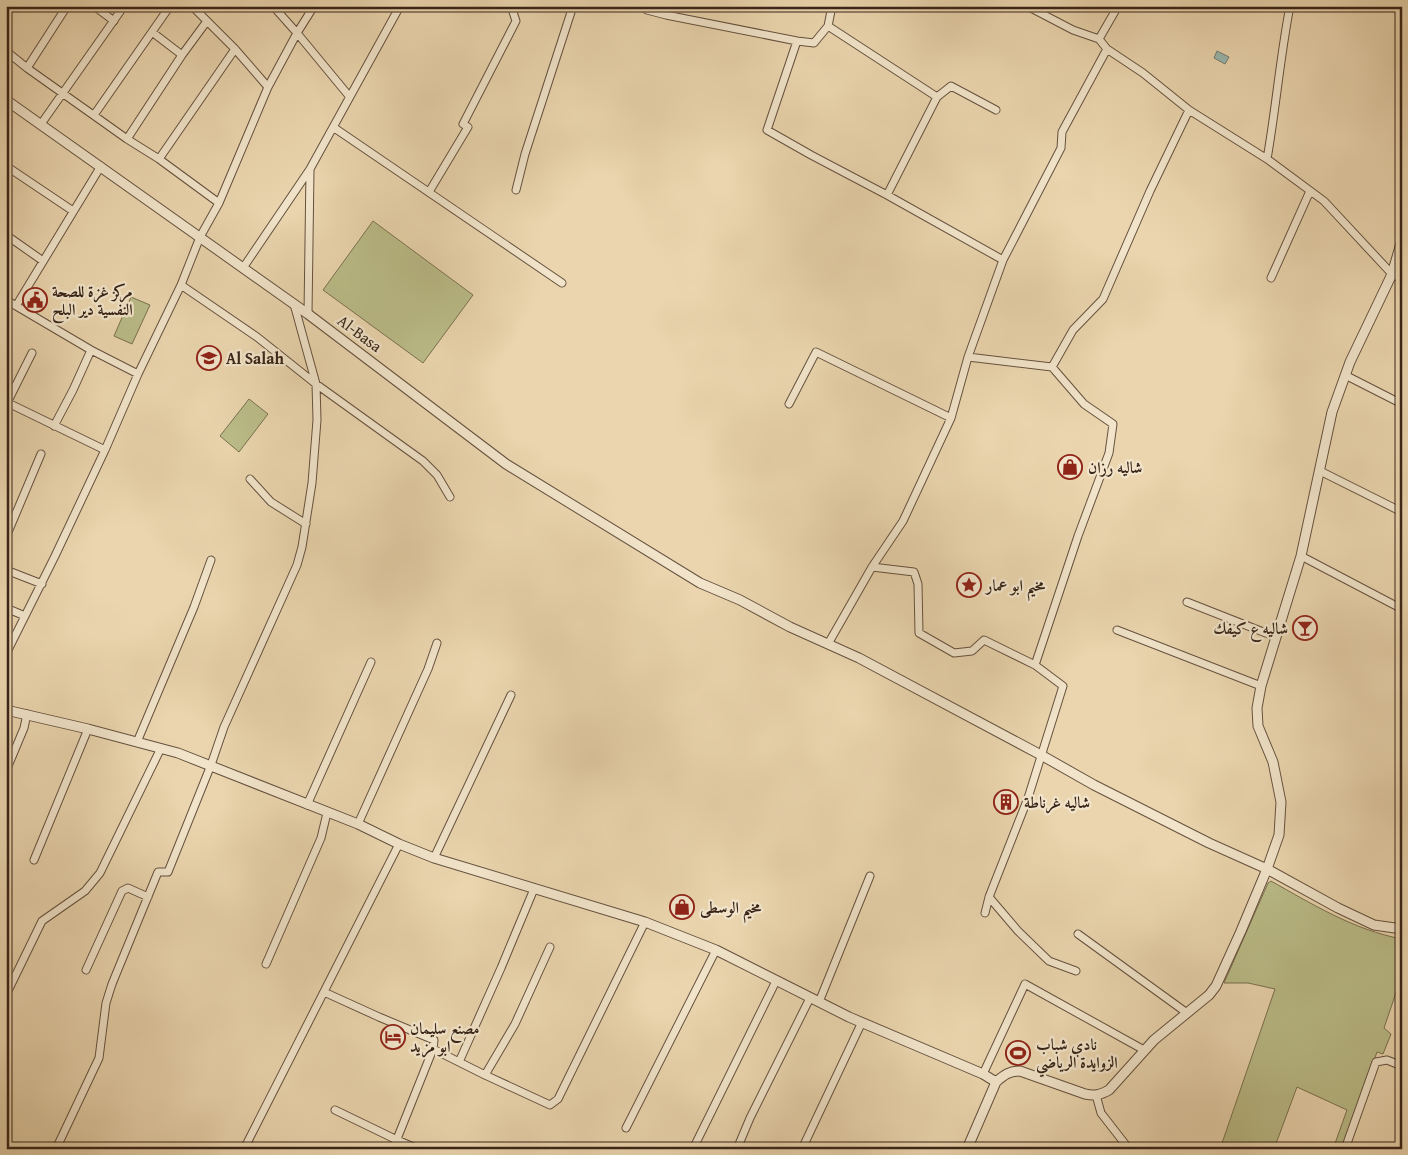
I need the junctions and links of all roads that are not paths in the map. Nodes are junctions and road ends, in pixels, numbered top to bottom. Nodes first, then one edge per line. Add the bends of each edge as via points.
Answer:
1 (67, 6) edge
2 (94, 6) edge
3 (124, 6) edge
4 (170, 6) edge
5 (192, 6) edge
6 (272, 6) edge
7 (314, 6) edge
8 (400, 6) edge
9 (510, 6) edge
10 (573, 6) edge
11 (642, 6) edge
12 (832, 6) edge
13 (1028, 6) edge
14 (1118, 6) edge
15 (1290, 6) edge
16 (114, 21) junction
17 (207, 21) junction
18 (828, 26) junction
19 (152, 32) junction
20 (297, 33) junction
21 (1099, 39) junction
22 (797, 41) junction
23 (235, 49) junction
24 (1107, 49) junction
25 (6, 51) edge
26 (182, 54) junction
27 (27, 68) junction
28 (268, 87) junction
29 (63, 93) junction
30 (349, 96) junction
31 (938, 97) junction
32 (6, 100) edge
33 (996, 110) dead end
34 (1189, 110) junction
35 (94, 115) junction
36 (41, 124) junction
37 (333, 127) junction
38 (127, 139) junction
39 (159, 159) junction
40 (1267, 159) junction
41 (6, 166) edge
42 (101, 166) junction
43 (310, 169) junction
44 (516, 190) dead end
45 (1310, 191) junction
46 (429, 192) junction
47 (887, 195) junction
48 (219, 203) junction
49 (73, 211) junction
50 (6, 235) edge
51 (200, 237) junction
52 (1401, 243) edge
53 (1003, 260) junction
54 (43, 261) junction
55 (243, 268) junction
56 (1392, 274) junction
57 (1271, 278) dead end
58 (1402, 279) edge
59 (562, 283) dead end
60 (181, 285) junction
61 (6, 300) edge
62 (294, 304) junction
63 (16, 306) junction
64 (308, 314) junction
65 (91, 350) junction
66 (32, 353) dead end
67 (968, 357) junction
68 (1052, 367) junction
69 (138, 374) junction
70 (1345, 375) junction
71 (316, 384) junction
72 (7, 403) edge
73 (789, 404) dead end
74 (1402, 404) edge
75 (951, 418) junction
76 (54, 426) junction
77 (105, 450) junction
78 (42, 454) dead end
79 (1320, 471) junction
80 (250, 479) dead end
81 (450, 497) dead end
82 (1402, 512) edge
83 (306, 524) junction
84 (6, 537) edge
85 (1301, 556) junction
86 (211, 560) dead end
87 (872, 567) junction
88 (6, 570) edge
89 (42, 584) junction
90 (1187, 602) dead end
91 (6, 608) edge
92 (1402, 609) edge
93 (25, 616) junction
94 (1117, 630) dead end
95 (1276, 637) junction
96 (437, 643) dead end
97 (828, 644) junction
98 (6, 654) edge
99 (371, 662) dead end
100 (1035, 665) junction
101 (1261, 686) junction
102 (511, 694) dead end
103 (6, 710) edge
104 (27, 714) junction
105 (88, 729) junction
106 (137, 742) junction
107 (161, 748) junction
108 (1041, 755) junction
109 (211, 766) junction
110 (6, 771) edge
111 (307, 804) junction
112 (328, 812) junction
113 (358, 824) junction
114 (399, 844) junction
115 (434, 858) junction
116 (34, 860) dead end
117 (1267, 869) junction
118 (870, 876) dead end
119 (534, 889) junction
120 (148, 897) junction
121 (989, 897) junction
122 (985, 913) dead end
123 (645, 922) junction
124 (1402, 929) edge
125 (1078, 934) dead end
126 (550, 947) dead end
127 (716, 950) junction
128 (266, 964) dead end
129 (86, 970) dead end
130 (1076, 972) dead end
131 (776, 981) junction
132 (324, 992) junction
133 (6, 995) edge
134 (814, 1000) junction
135 (1187, 1013) junction
136 (862, 1022) junction
137 (433, 1049) junction
138 (1144, 1050) junction
139 (459, 1062) junction
140 (1402, 1066) edge
141 (983, 1074) junction
142 (485, 1075) junction
143 (996, 1082) junction
144 (1096, 1095) junction
145 (335, 1110) dead end
146 (626, 1128) dead end
147 (397, 1140) junction
148 (56, 1149) edge
149 (244, 1149) edge
150 (394, 1149) edge
151 (418, 1149) edge
152 (693, 1149) edge
153 (737, 1149) edge
154 (802, 1149) edge
155 (967, 1149) edge
156 (1129, 1149) edge
157 (1345, 1149) edge

1 - 27 street
2 - 16 street
3 - 16 street
4 - 19 street
5 - 17 street
6 - 20 street
7 - 20 street
8 - 30 street
9 - 46 street via 516,21 463,124 468,127
10 - 44 street
11 - 22 street via 666,15
12 - 18 street
13 - 21 street via 1073,30
14 - 21 street
15 - 40 street
16 - 29 street
17 - 23 street
17 - 26 street
18 - 22 street via 814,43
18 - 31 street
19 - 26 street
19 - 35 street
20 - 28 street
20 - 30 street
21 - 24 street
22 - 47 street via 767,130
23 - 28 street
23 - 39 street
24 - 34 street
24 - 53 street via 1062,132 1061,148
25 - 27 street
26 - 38 street
27 - 29 street
28 - 48 street
29 - 35 street
29 - 36 street
30 - 37 street
31 - 33 street via 951,86
31 - 47 street
32 - 36 street, Al-Basa
34 - 40 street
34 - 68 street via 1103,299 1073,330
35 - 38 street
36 - 42 street, Al-Basa
37 - 43 street
37 - 46 street
38 - 39 street
39 - 48 street
40 - 45 street
41 - 49 street
42 - 49 street
42 - 51 street, Al-Basa
43 - 55 street
43 - 64 street
45 - 56 street
45 - 57 street
46 - 59 street
47 - 53 street
48 - 51 street
49 - 54 street
50 - 54 street
51 - 55 street, Al-Basa
51 - 60 street
52 - 56 street
53 - 67 street
54 - 63 street
55 - 62 street, Al-Basa
56 - 58 street
56 - 70 street
60 - 69 street
60 - 71 street via 258,337
61 - 63 street
62 - 64 street, Al-Basa
62 - 71 street
63 - 65 street
64 - 97 street, Al-Basa via 506,464 700,582
65 - 69 street
65 - 76 street
66 - 72 street
67 - 68 street
67 - 75 street
68 - 100 street via 1084,404 1113,424 1109,453
69 - 77 street
70 - 74 street
70 - 79 street via 1332,412
71 - 81 street via 423,461 437,475
71 - 83 street via 317,420
72 - 76 street
73 - 75 street via 816,352
75 - 87 street via 903,521
76 - 77 street
77 - 89 street
78 - 84 street
79 - 82 street
79 - 85 street
80 - 83 street via 271,502
83 - 109 street via 297,565 224,727
85 - 92 street
85 - 95 street
86 - 106 street
87 - 97 street
87 - 100 street via 914,572 918,584 919,633 954,654 972,651 984,640
88 - 89 street
89 - 93 street
90 - 95 street
91 - 93 street
93 - 98 street
94 - 101 street
95 - 101 street
96 - 113 street
97 - 108 street, Al-Basa
99 - 111 street
100 - 108 street via 1063,686
101 - 117 street via 1258,726 1273,762 1281,802 1279,835
102 - 115 street
103 - 104 street
104 - 105 street
104 - 110 street
105 - 106 street
105 - 116 street
106 - 107 street
107 - 109 street
107 - 133 street via 100,873 85,891 42,921
108 - 117 street, Al-Basa via 1094,785
108 - 121 street via 1028,798
109 - 111 street
109 - 120 street via 168,872 158,872
111 - 112 street
112 - 113 street
112 - 128 street
113 - 114 street
114 - 115 street
114 - 132 street
115 - 119 street
117 - 124 street, Al-Basa via 1374,925
117 - 135 street via 1220,979 1209,996
118 - 134 street
119 - 123 street
119 - 139 street
120 - 129 street via 128,888 122,890
120 - 148 street via 106,1003 98,1058
121 - 122 street
121 - 130 street via 1050,961
123 - 127 street
123 - 142 street via 558,1099 550,1104
125 - 135 street
126 - 142 street via 515,1024
127 - 131 street
127 - 146 street
131 - 134 street
131 - 152 street
132 - 137 street via 434,1040
132 - 149 street
134 - 136 street
134 - 153 street via 750,1118
135 - 138 street
136 - 141 street
136 - 154 street
137 - 139 street
137 - 147 street
138 - 141 street via 1025,984
138 - 144 street via 1108,1090
139 - 142 street
140 - 157 street via 1387,1060 1376,1062
141 - 143 street
143 - 144 street via 1008,1072 1020,1071
143 - 155 street
144 - 156 street via 1101,1113
145 - 147 street
147 - 150 street
147 - 151 street

